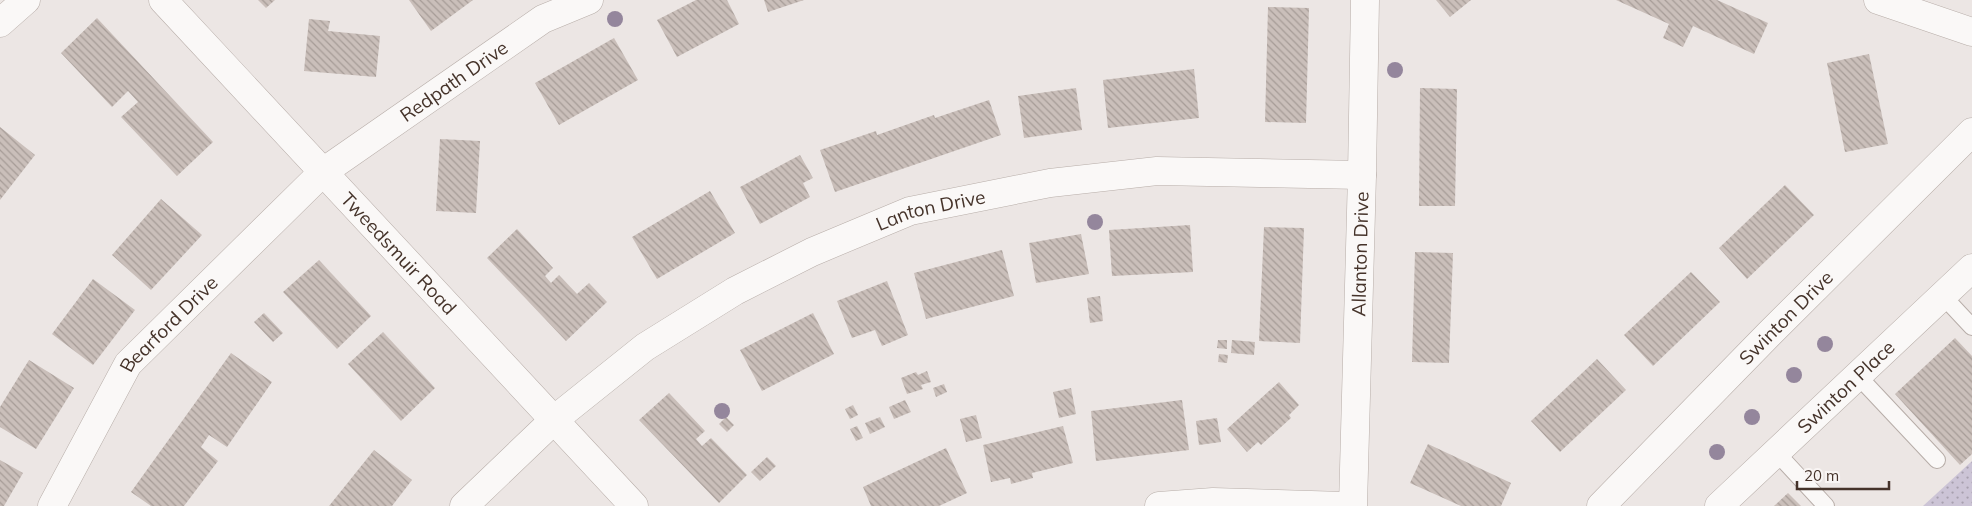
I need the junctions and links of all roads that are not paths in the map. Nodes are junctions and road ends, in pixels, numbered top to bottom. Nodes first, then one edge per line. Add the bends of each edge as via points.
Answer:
1 (26, 0) edge
2 (163, 0) edge
3 (589, 0) edge
4 (1365, 0) edge
5 (1878, 0) edge
6 (0, 23) edge
7 (1972, 32) edge
8 (1972, 132) edge
9 (323, 172) junction
10 (1362, 175) junction
11 (1972, 268) edge
12 (1943, 296) junction
13 (1972, 327) edge
14 (1858, 376) junction
15 (554, 419) junction
16 (1776, 452) junction
17 (1937, 460) dead end
18 (52, 506) edge
19 (464, 506) edge
20 (634, 506) edge
21 (1159, 506) edge
22 (1344, 506) edge
23 (1353, 506) edge
24 (1601, 506) edge
25 (1719, 506) edge
26 (1826, 506) edge

1 - 6 street
2 - 9 street, Tweedsmuir Road
3 - 9 street, Redpath Drive via 543,19
4 - 10 street, Allanton Drive
5 - 7 street
8 - 24 street, Swinton Drive
9 - 15 street, Tweedsmuir Road
9 - 18 street, Bearford Drive via 128,364
10 - 15 street, Lanton Drive via 1157,171 1050,183 910,211 812,252 735,291 645,348
10 - 23 street, Allanton Drive
11 - 12 street, Swinton Place
12 - 13 lane
12 - 14 street, Swinton Place
14 - 16 street, Swinton Place
14 - 17 lane
15 - 19 street, Lanton Drive
15 - 20 street, Tweedsmuir Road
16 - 25 street, Swinton Place
16 - 26 lane
21 - 22 street via 1213,502

